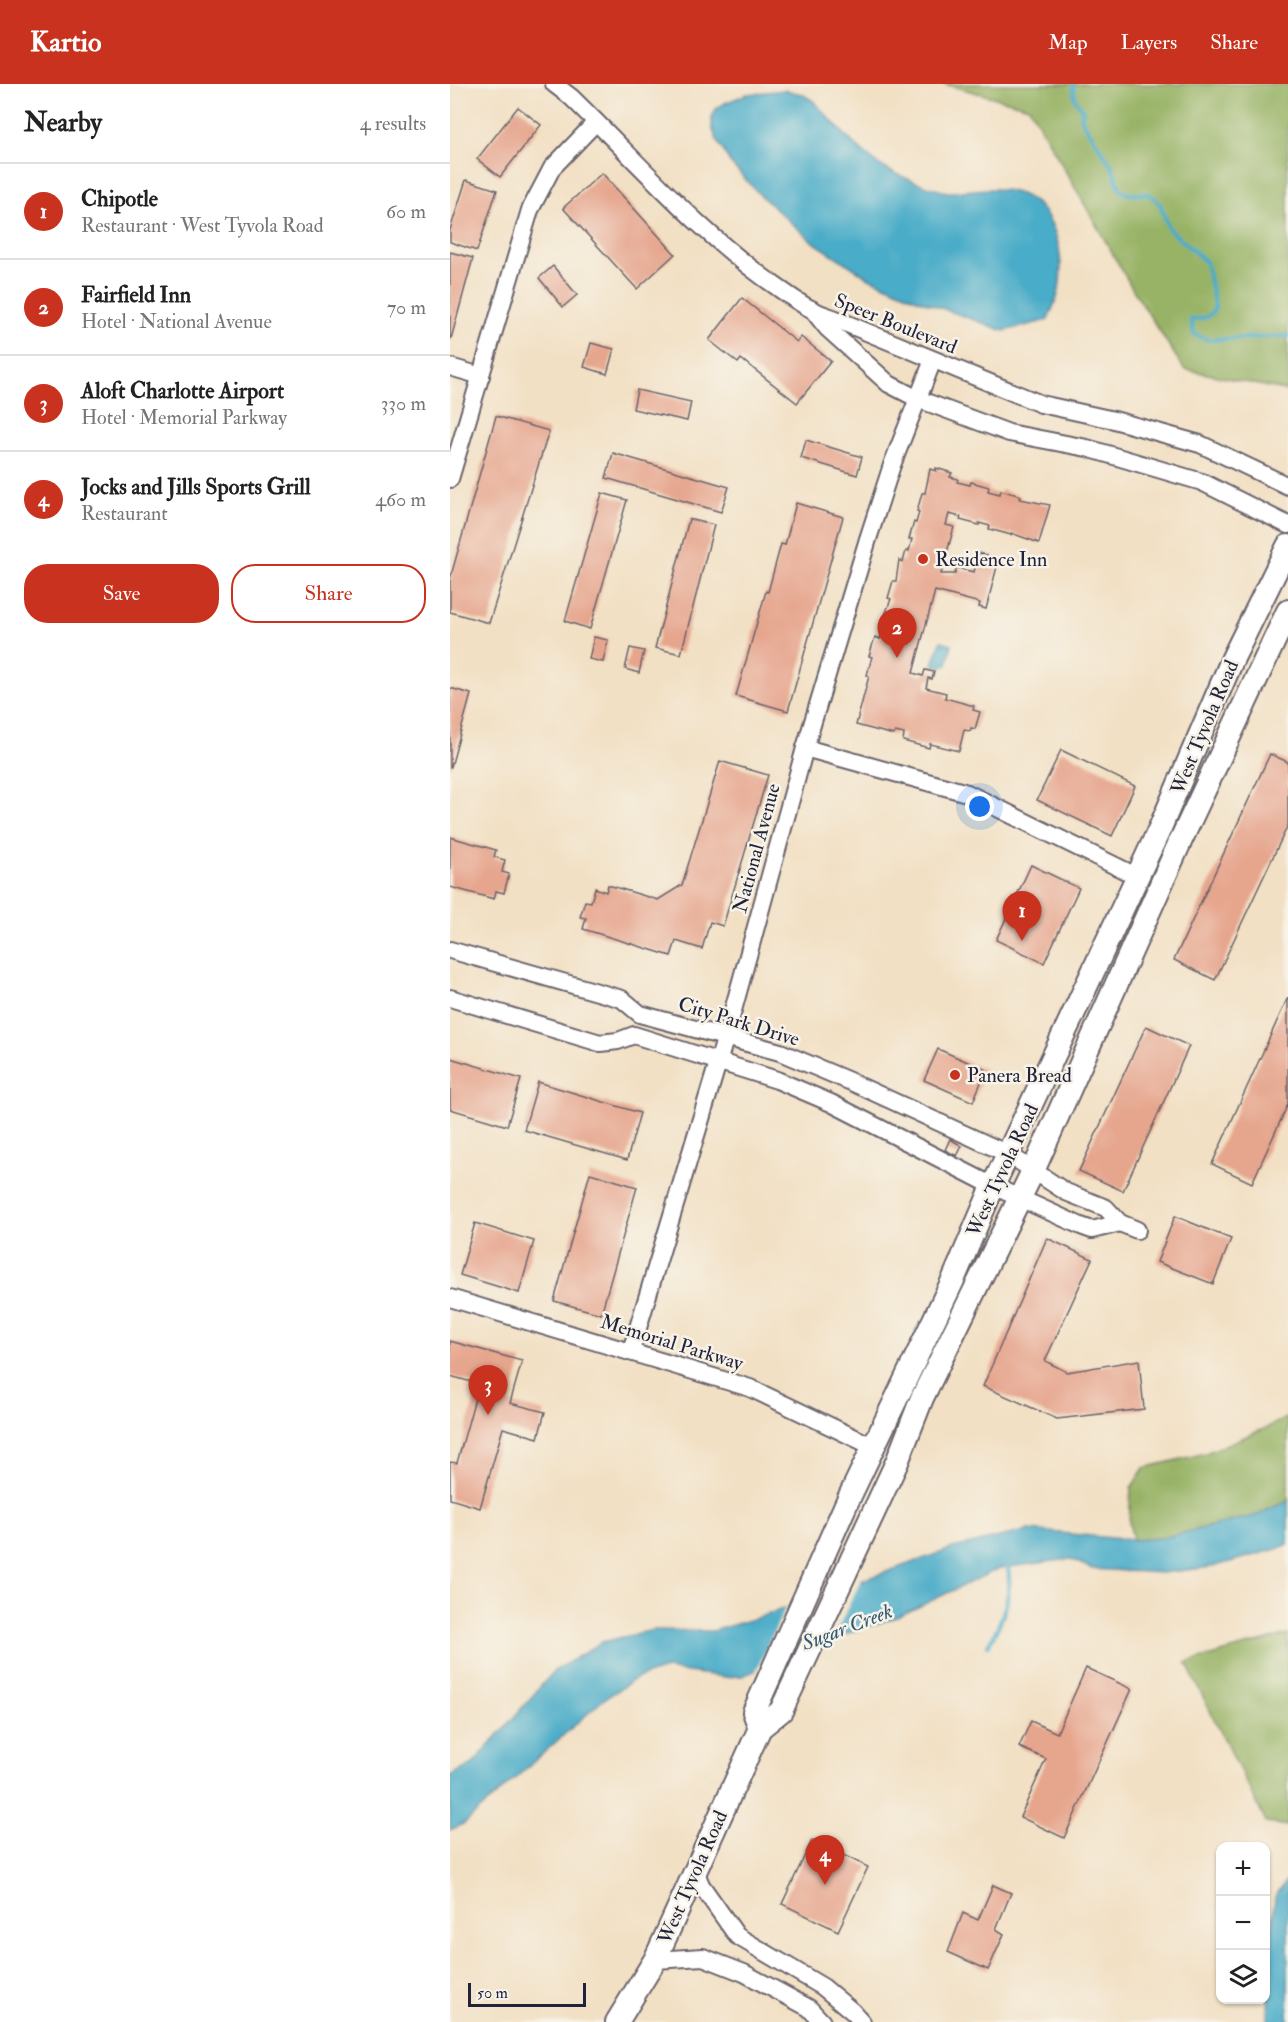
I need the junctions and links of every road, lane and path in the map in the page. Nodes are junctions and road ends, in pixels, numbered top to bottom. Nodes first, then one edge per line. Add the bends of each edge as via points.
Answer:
1 (554, 84) edge
2 (596, 122) junction
3 (814, 313) junction
4 (933, 360) junction
5 (450, 367) edge
6 (481, 376) junction
7 (918, 399) junction
8 (450, 479) edge
9 (1288, 486) edge
10 (1288, 525) edge
11 (1288, 546) edge
12 (1288, 611) edge
13 (805, 748) junction
14 (1138, 877) junction
15 (450, 950) edge
16 (450, 998) edge
17 (726, 1036) junction
18 (718, 1062) junction
19 (1008, 1154) junction
20 (1033, 1171) junction
21 (993, 1186) junction
22 (1019, 1197) junction
23 (1120, 1222) junction
24 (1137, 1230) dead end
25 (450, 1298) edge
26 (631, 1351) junction
27 (874, 1447) junction
28 (757, 1720) junction
29 (695, 1870) junction
30 (655, 1960) junction
31 (617, 2022) edge
32 (822, 2022) edge
33 (862, 2022) edge

1 - 2 street, Speer Boulevard
2 - 3 street, Speer Boulevard via 748,267
2 - 6 street via 552,168 530,210
3 - 4 street, Speer Boulevard
3 - 7 street via 890,384
4 - 7 street, National Avenue
4 - 9 street, Speer Boulevard via 1041,404 1200,444
5 - 6 street
6 - 8 street
7 - 10 street via 1009,433 1087,448 1195,480
7 - 13 street, National Avenue via 891,465
11 - 14 main road, West Tyvola Road via 1233,658
12 - 20 main road, West Tyvola Road
13 - 14 street via 967,793
13 - 17 street, National Avenue
14 - 19 main road, West Tyvola Road
15 - 17 street, City Park Drive via 622,999 640,1014
16 - 18 street via 600,1043 634,1035
17 - 18 street, National Avenue
17 - 19 street, City Park Drive via 780,1052
18 - 21 street via 777,1080 831,1103
18 - 26 street, National Avenue
19 - 20 street, City Park Drive
19 - 21 main road, West Tyvola Road
20 - 22 main road, West Tyvola Road
20 - 23 street, City Park Drive via 1066,1192 1106,1208
21 - 22 street
21 - 27 main road, West Tyvola Road
22 - 23 street via 1092,1230
22 - 28 main road, West Tyvola Road via 922,1398 897,1462 781,1711
23 - 24 street, City Park Drive
25 - 26 street, Memorial Parkway
26 - 27 street, Memorial Parkway via 750,1388
27 - 28 main road, West Tyvola Road
28 - 29 main road, West Tyvola Road
29 - 30 main road, West Tyvola Road
29 - 33 street via 737,1936 823,1987
30 - 31 main road, West Tyvola Road
30 - 32 street via 703,1957 744,1973 809,2008

